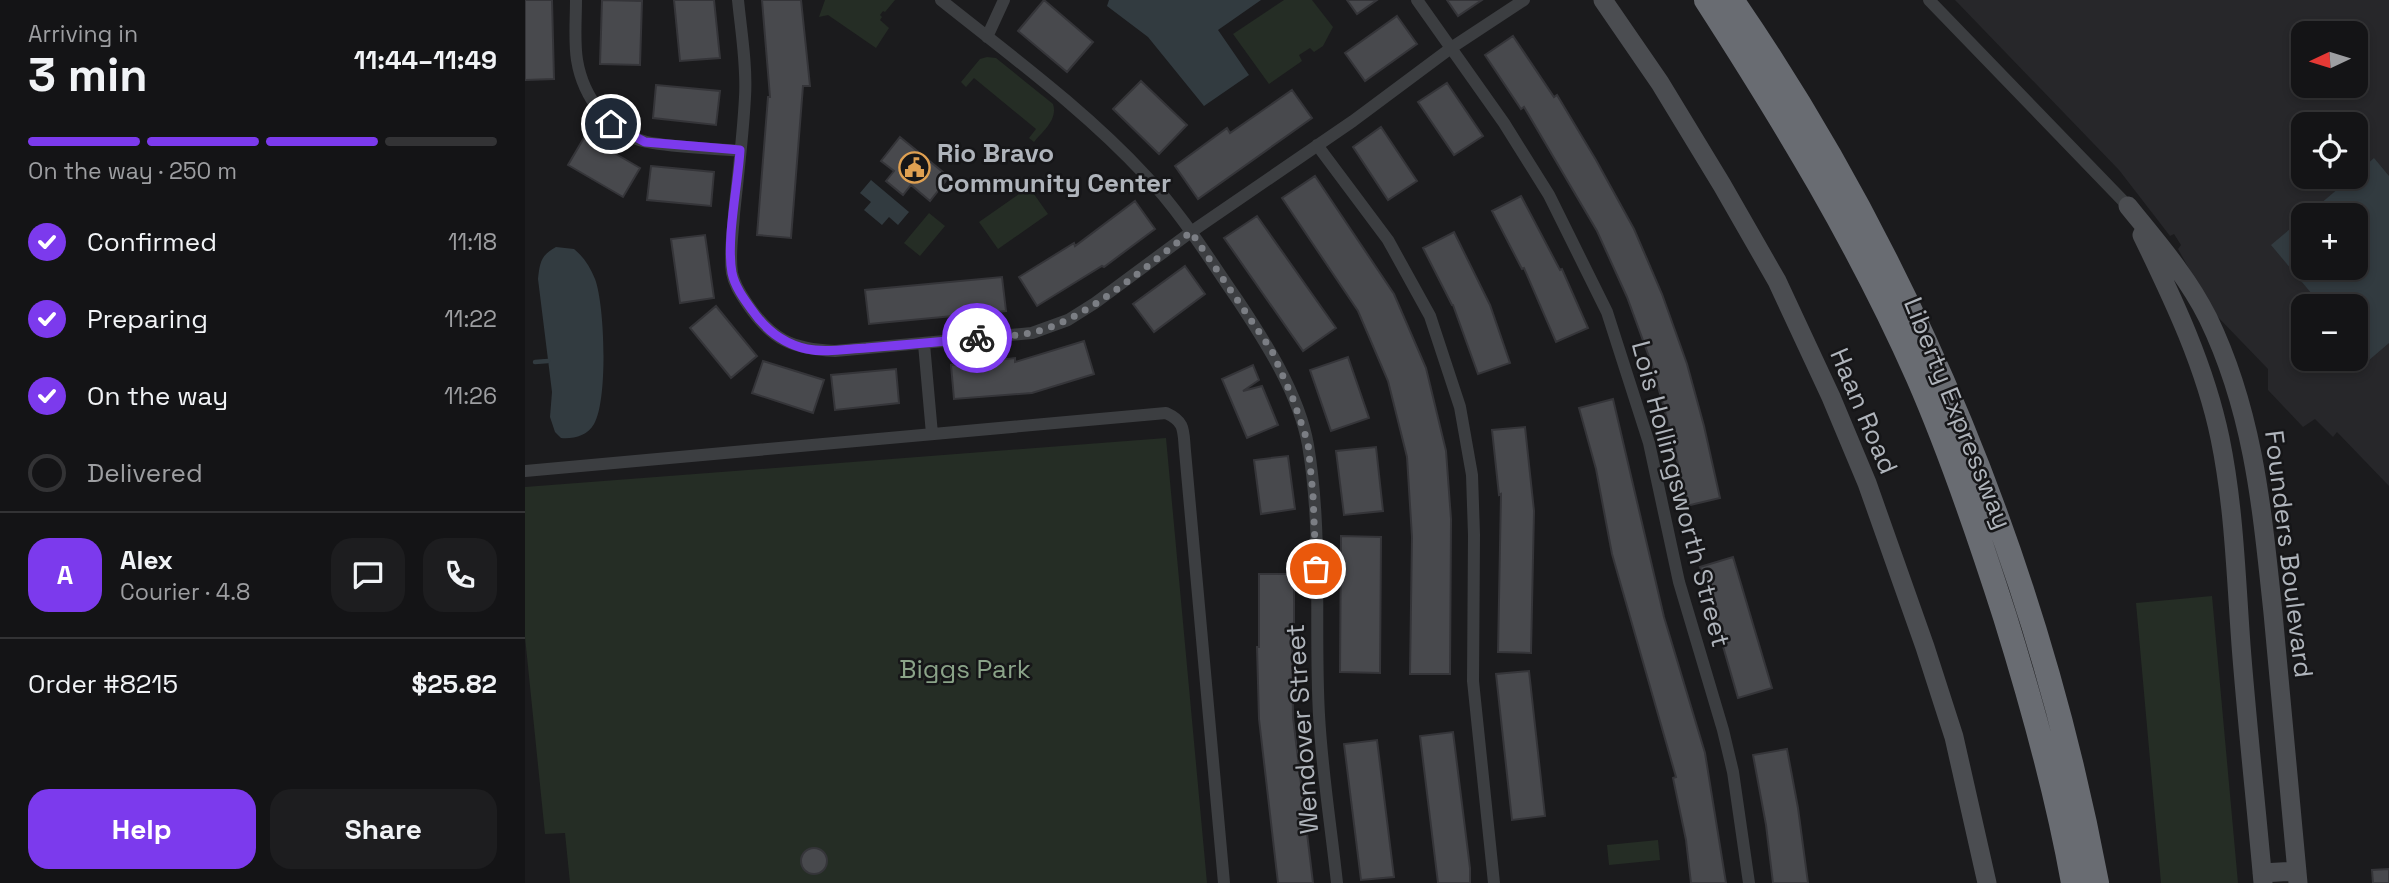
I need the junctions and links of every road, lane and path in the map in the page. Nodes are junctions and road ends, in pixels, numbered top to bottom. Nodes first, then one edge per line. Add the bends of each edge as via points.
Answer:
1 (576, 0) edge
2 (738, 0) edge
3 (941, 0) edge
4 (1004, 0) edge
5 (1417, 0) edge
6 (1524, 0) edge
7 (1603, 0) edge
8 (1706, 0) edge
9 (1732, 0) edge
10 (1929, 0) edge
11 (987, 37) junction
12 (1451, 48) junction
13 (1317, 145) junction
14 (740, 150) junction
15 (2127, 206) junction
16 (1191, 232) junction
17 (924, 344) junction
18 (932, 434) junction
19 (525, 471) edge
20 (2266, 552) junction
21 (2234, 555) junction
22 (2297, 877) edge
23 (2262, 878) edge
24 (1224, 883) edge
25 (1337, 883) edge
26 (1494, 883) edge
27 (1749, 883) edge
28 (1987, 883) edge
29 (2073, 883) edge
30 (2097, 883) edge

1 - 14 street via 580,74 589,97 611,124 645,142
2 - 14 street via 745,94
3 - 11 street, Wendover Street
4 - 11 street
5 - 12 street, Lois Hollingsworth Street
6 - 12 street
7 - 28 street, Haan Road via 1722,185 1777,281 1831,397 1925,646 1954,737
8 - 29 highway, Liberty Expressway via 1815,177 1917,377 1955,470 2018,661 2046,759
9 - 30 highway, Liberty Expressway via 1771,56 1851,193 1914,318 1971,450 2016,571 2060,718
10 - 15 street
11 - 16 street, Wendover Street via 1117,146
12 - 13 street
12 - 27 street, Lois Hollingsworth Street via 1549,195 1607,312 1649,443 1679,582 1723,730
13 - 16 street
13 - 26 street via 1388,240 1424,305 1460,407 1472,475 1473,681
14 - 17 street via 732,273 762,324 808,349
15 - 20 street, Founders Boulevard via 2180,269 2208,318 2229,369 2250,435
15 - 21 street, Founders Boulevard via 2199,363 2220,438
16 - 17 street via 1068,320 1032,333
16 - 25 street, Wendover Street via 1272,351 1308,443 1316,545 1319,716
17 - 18 street
18 - 19 street
18 - 24 street via 1165,413 1182,424
20 - 21 street
20 - 22 street, Founders Boulevard
21 - 23 street, Founders Boulevard
22 - 23 street

